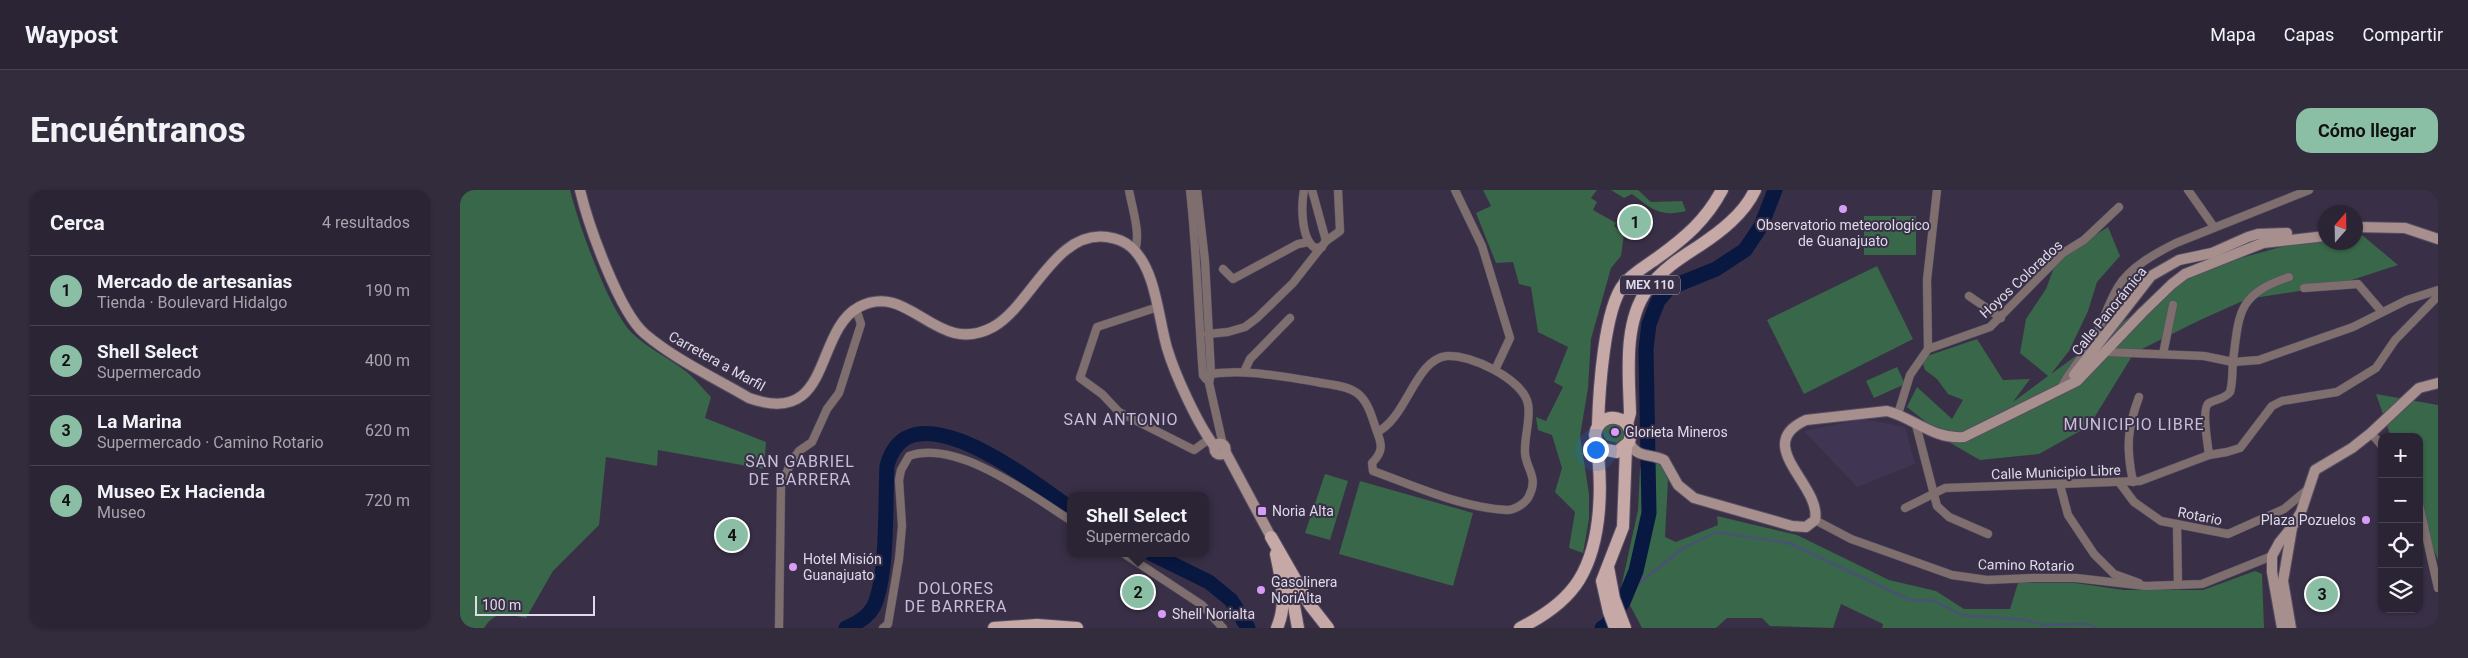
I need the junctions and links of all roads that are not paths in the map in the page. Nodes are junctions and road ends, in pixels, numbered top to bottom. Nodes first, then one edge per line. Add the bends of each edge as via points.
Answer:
1 (580, 190) edge
2 (1129, 190) edge
3 (1190, 190) edge
4 (1197, 190) edge
5 (1304, 190) edge
6 (1312, 190) edge
7 (1338, 190) edge
8 (1455, 190) edge
9 (1722, 190) edge
10 (1755, 190) edge
11 (1937, 190) edge
12 (2188, 190) edge
13 (2309, 190) edge
14 (2119, 207) dead end
15 (2214, 227) junction
16 (2363, 227) edge
17 (2318, 230) edge
18 (2363, 233) edge
19 (2318, 237) edge
20 (2435, 238) edge
21 (1309, 242) junction
22 (1324, 244) junction
23 (1135, 250) junction
24 (1223, 269) dead end
25 (2290, 277) dead end
26 (2304, 288) dead end
27 (2438, 290) edge
28 (1970, 296) dead end
29 (2438, 296) edge
30 (2172, 304) dead end
31 (1158, 307) junction
32 (856, 309) junction
33 (2382, 312) junction
34 (1290, 318) dead end
35 (2001, 318) junction
36 (1208, 334) junction
37 (1928, 349) junction
38 (2105, 352) junction
39 (2164, 354) junction
40 (2233, 362) junction
41 (1495, 370) junction
42 (1244, 372) junction
43 (1207, 375) junction
44 (2438, 383) edge
45 (2063, 388) junction
46 (2140, 398) dead end
47 (1898, 414) junction
48 (1598, 424) junction
49 (1627, 424) junction
50 (1916, 425) junction
51 (1377, 432) junction
52 (2371, 433) junction
53 (1596, 440) junction
54 (2378, 441) edge
55 (1628, 445) junction
56 (1218, 447) junction
57 (2208, 454) junction
58 (2120, 482) junction
59 (2133, 482) junction
60 (2060, 485) junction
61 (2310, 488) junction
62 (1933, 494) junction
63 (1905, 508) dead end
64 (1067, 518) edge
65 (1816, 520) junction
66 (2423, 522) edge
67 (2177, 524) junction
68 (2292, 527) junction
69 (1988, 534) dead end
70 (1273, 543) junction
71 (2272, 556) junction
72 (1129, 557) edge
73 (1608, 568) junction
74 (2178, 585) junction
75 (2146, 586) junction
76 (2438, 588) edge
77 (1620, 625) edge
78 (886, 626) edge
79 (779, 628) edge
80 (994, 628) edge
81 (1077, 628) edge
82 (1223, 628) edge
83 (1277, 628) edge
84 (1298, 628) edge
85 (1328, 628) edge
86 (1520, 628) edge
87 (2282, 628) edge
88 (2291, 628) edge

1 - 32 street, Carretera a Marfil via 586,214 630,317 662,347 749,398 764,403 781,403 808,390 841,325
2 - 23 street via 1135,221
3 - 43 street
4 - 36 street via 1205,261
5 - 21 street via 1304,227
6 - 22 street
7 - 22 street via 1340,230
8 - 41 street via 1482,246 1510,338
9 - 48 main road, MEX 110 via 1701,223 1633,276 1618,294 1606,330
10 - 49 main road, MEX 110 via 1722,230 1665,270 1640,300 1631,337
11 - 37 street via 1927,280
12 - 15 street
13 - 15 street
14 - 35 street, Hoyos Colorados via 2084,240 2063,254
15 - 45 street via 2158,252 2119,284 2090,345 2066,378
16 - 20 street via 2405,228
17 - 45 street, Calle Panorámica via 2258,234 2212,253 2170,264 2152,276
18 - 20 street
19 - 38 street, Calle Panorámica via 2263,243 2185,274
21 - 22 street via 1315,248
21 - 24 street via 1298,244 1232,279
22 - 36 street via 1294,283 1257,318 1228,332
23 - 31 street via 1141,258
23 - 32 street via 1122,241 1100,236 1073,244 1006,318 992,328 966,335 941,330 899,304 873,302
25 - 40 street via 2272,282 2247,299 2240,317
26 - 33 street via 2358,284
27 - 33 street
28 - 35 street
29 - 57 street, Calle Municipio Libre via 2395,340 2376,368 2337,392 2282,401 2272,406 2240,448
30 - 39 street
31 - 56 street via 1174,367
31 - 56 street via 1097,327 1080,378 1119,412 1194,450
32 - 79 street via 861,324 839,393 827,409 812,442 791,462 781,486
33 - 40 street via 2354,327 2258,360
34 - 42 street via 1250,358
35 - 37 street, Hoyos Colorados via 1990,327
36 - 43 street
37 - 47 street via 1910,375
38 - 39 street
38 - 45 street, Calle Panorámica via 2077,381
39 - 40 street via 2204,356
40 - 57 street via 2230,392 2210,403 2205,410
41 - 51 street via 1447,356 1432,361 1406,401 1385,428
41 - 51 street via 1519,388 1528,404 1525,455 1534,479 1530,496 1510,510 1461,502 1373,471 1372,463 1380,456 1382,446
42 - 43 street
42 - 51 street via 1283,375 1358,393 1367,405
43 - 56 street
44 - 52 street via 2419,388
45 - 50 street, Calle Panorámica via 1964,437 1945,437
46 - 59 street via 2130,421 2127,452
47 - 50 street, Calle Panorámica
47 - 65 street, Calle Panorámica via 1878,411 1824,417 1806,420 1792,428 1786,439 1786,455 1812,497
48 - 49 main road via 1610,417 1619,418
48 - 53 main road, MEX 110
49 - 55 main road, MEX 110 via 1631,433
50 - 62 street
52 - 54 street
52 - 61 street via 2315,470
53 - 55 main road via 1602,449 1612,453
53 - 86 main road, MEX 110 via 1600,488 1591,552 1578,582 1548,612
55 - 65 street via 1643,456 1664,460 1678,485 1694,498 1799,527 1806,527
55 - 73 main road, MEX 110 via 1622,527
56 - 70 street
57 - 59 street, Calle Municipio Libre
58 - 59 street, Calle Municipio Libre
58 - 60 street, Calle Municipio Libre
58 - 67 street, Rotario via 2134,502 2161,521
60 - 62 street, Calle Municipio Libre via 1945,488
60 - 75 street via 2068,515 2094,554 2114,574
61 - 67 street, Rotario via 2284,509 2228,534
61 - 68 street
62 - 63 street, Calle Municipio Libre
62 - 69 street via 1942,513
64 - 78 street via 992,470 928,452 909,456 900,470 902,526
65 - 75 street, Camino Rotario via 1851,539 1952,575 1987,580 2076,578
66 - 76 street
67 - 74 street
68 - 71 street
68 - 88 street via 2283,581
70 - 83 main road via 1284,594
70 - 84 main road via 1290,581
70 - 85 main road via 1310,606
71 - 74 street, Camino Rotario via 2202,584
71 - 87 street
72 - 82 street via 1202,605
73 - 77 main road
73 - 77 main road, MEX 110 via 1602,581 1609,612
74 - 75 street, Camino Rotario
80 - 81 main road via 1037,625

